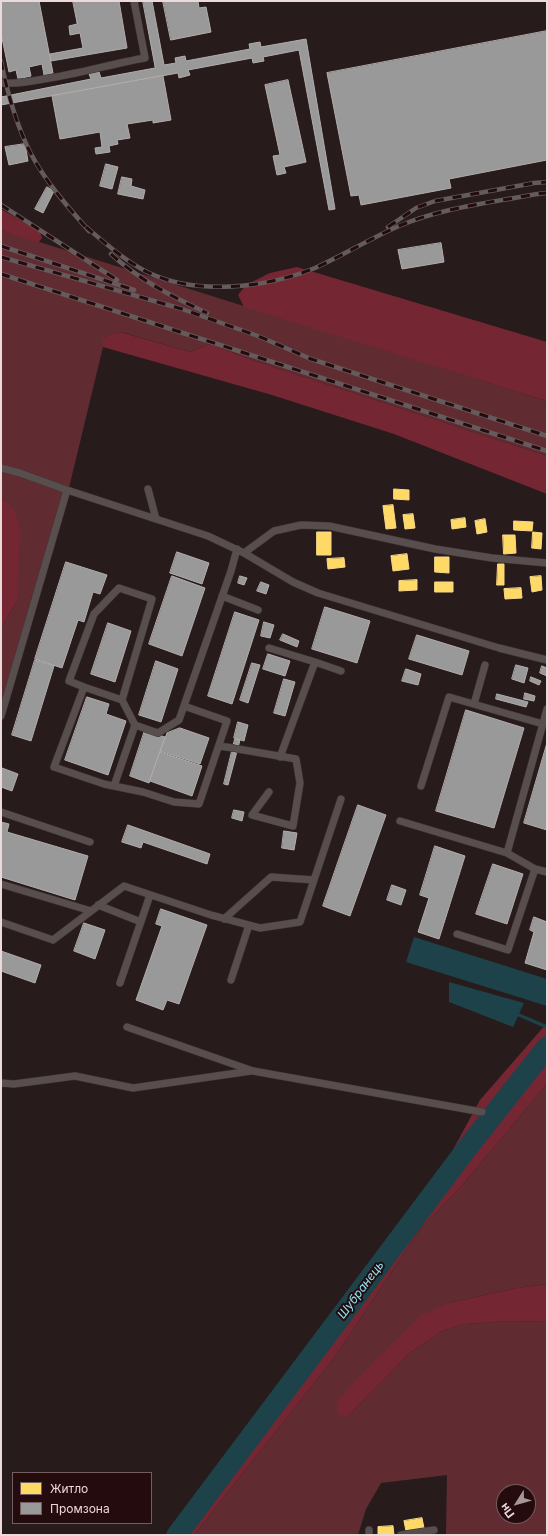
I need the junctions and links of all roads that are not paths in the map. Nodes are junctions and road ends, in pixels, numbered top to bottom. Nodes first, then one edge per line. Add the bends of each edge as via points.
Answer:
1 (134, 1) edge
2 (1, 83) edge
3 (1, 468) edge
4 (148, 489) dead end
5 (67, 490) junction
6 (156, 519) junction
7 (237, 549) junction
8 (244, 553) junction
9 (547, 563) edge
10 (222, 596) junction
11 (258, 610) dead end
12 (269, 648) dead end
13 (547, 660) edge
14 (315, 662) junction
15 (485, 666) dead end
16 (341, 671) dead end
17 (84, 687) junction
18 (122, 700) junction
19 (474, 704) junction
20 (184, 706) junction
21 (547, 709) edge
22 (1, 716) edge
23 (543, 724) junction
24 (135, 725) junction
25 (218, 746) junction
26 (280, 757) junction
27 (114, 786) junction
28 (421, 786) dead end
29 (269, 792) dead end
30 (341, 800) dead end
31 (1, 812) edge
32 (400, 821) dead end
33 (90, 842) dead end
34 (507, 853) junction
35 (535, 869) junction
36 (547, 872) edge
37 (314, 880) junction
38 (1, 884) edge
39 (150, 895) junction
40 (98, 905) junction
41 (91, 911) junction
42 (224, 919) junction
43 (1, 922) edge
44 (141, 922) junction
45 (249, 925) junction
46 (457, 934) dead end
47 (231, 980) dead end
48 (120, 983) dead end
49 (127, 1027) dead end
50 (253, 1071) junction
51 (1, 1083) edge
52 (482, 1112) dead end
53 (434, 1530) dead end
54 (401, 1535) edge

1 - 2 lane via 145,58 71,75 16,84
3 - 5 lane
4 - 6 lane
5 - 6 lane
5 - 22 lane
6 - 7 lane via 208,536
7 - 8 lane
7 - 10 lane
8 - 9 lane via 274,531 301,525 322,525 435,549
8 - 13 lane via 293,582 318,593
10 - 11 lane
10 - 20 lane
12 - 14 lane
14 - 16 lane
14 - 26 lane
15 - 19 lane
17 - 18 lane
17 - 18 lane via 69,681 94,614 119,588 152,599
17 - 27 lane via 54,767
18 - 24 lane
19 - 23 lane
19 - 28 lane via 449,697
20 - 24 lane via 179,720 158,733
20 - 25 lane via 227,721
21 - 23 lane
23 - 34 lane
24 - 27 lane
25 - 26 lane
25 - 27 lane via 199,804 174,802
26 - 29 lane via 296,760 300,783 293,826 252,815
30 - 37 lane
31 - 33 lane
32 - 34 lane
34 - 35 lane
35 - 36 lane
35 - 46 lane via 508,950
37 - 42 lane via 271,877
37 - 45 lane via 300,922 260,928
38 - 41 lane
39 - 40 lane via 124,886
39 - 42 lane
39 - 44 lane
40 - 41 lane
40 - 44 lane
41 - 43 lane via 53,940
42 - 45 lane
44 - 48 lane
45 - 47 lane
49 - 50 lane
50 - 51 lane via 133,1088 75,1076 14,1084
50 - 52 lane
53 - 54 lane

